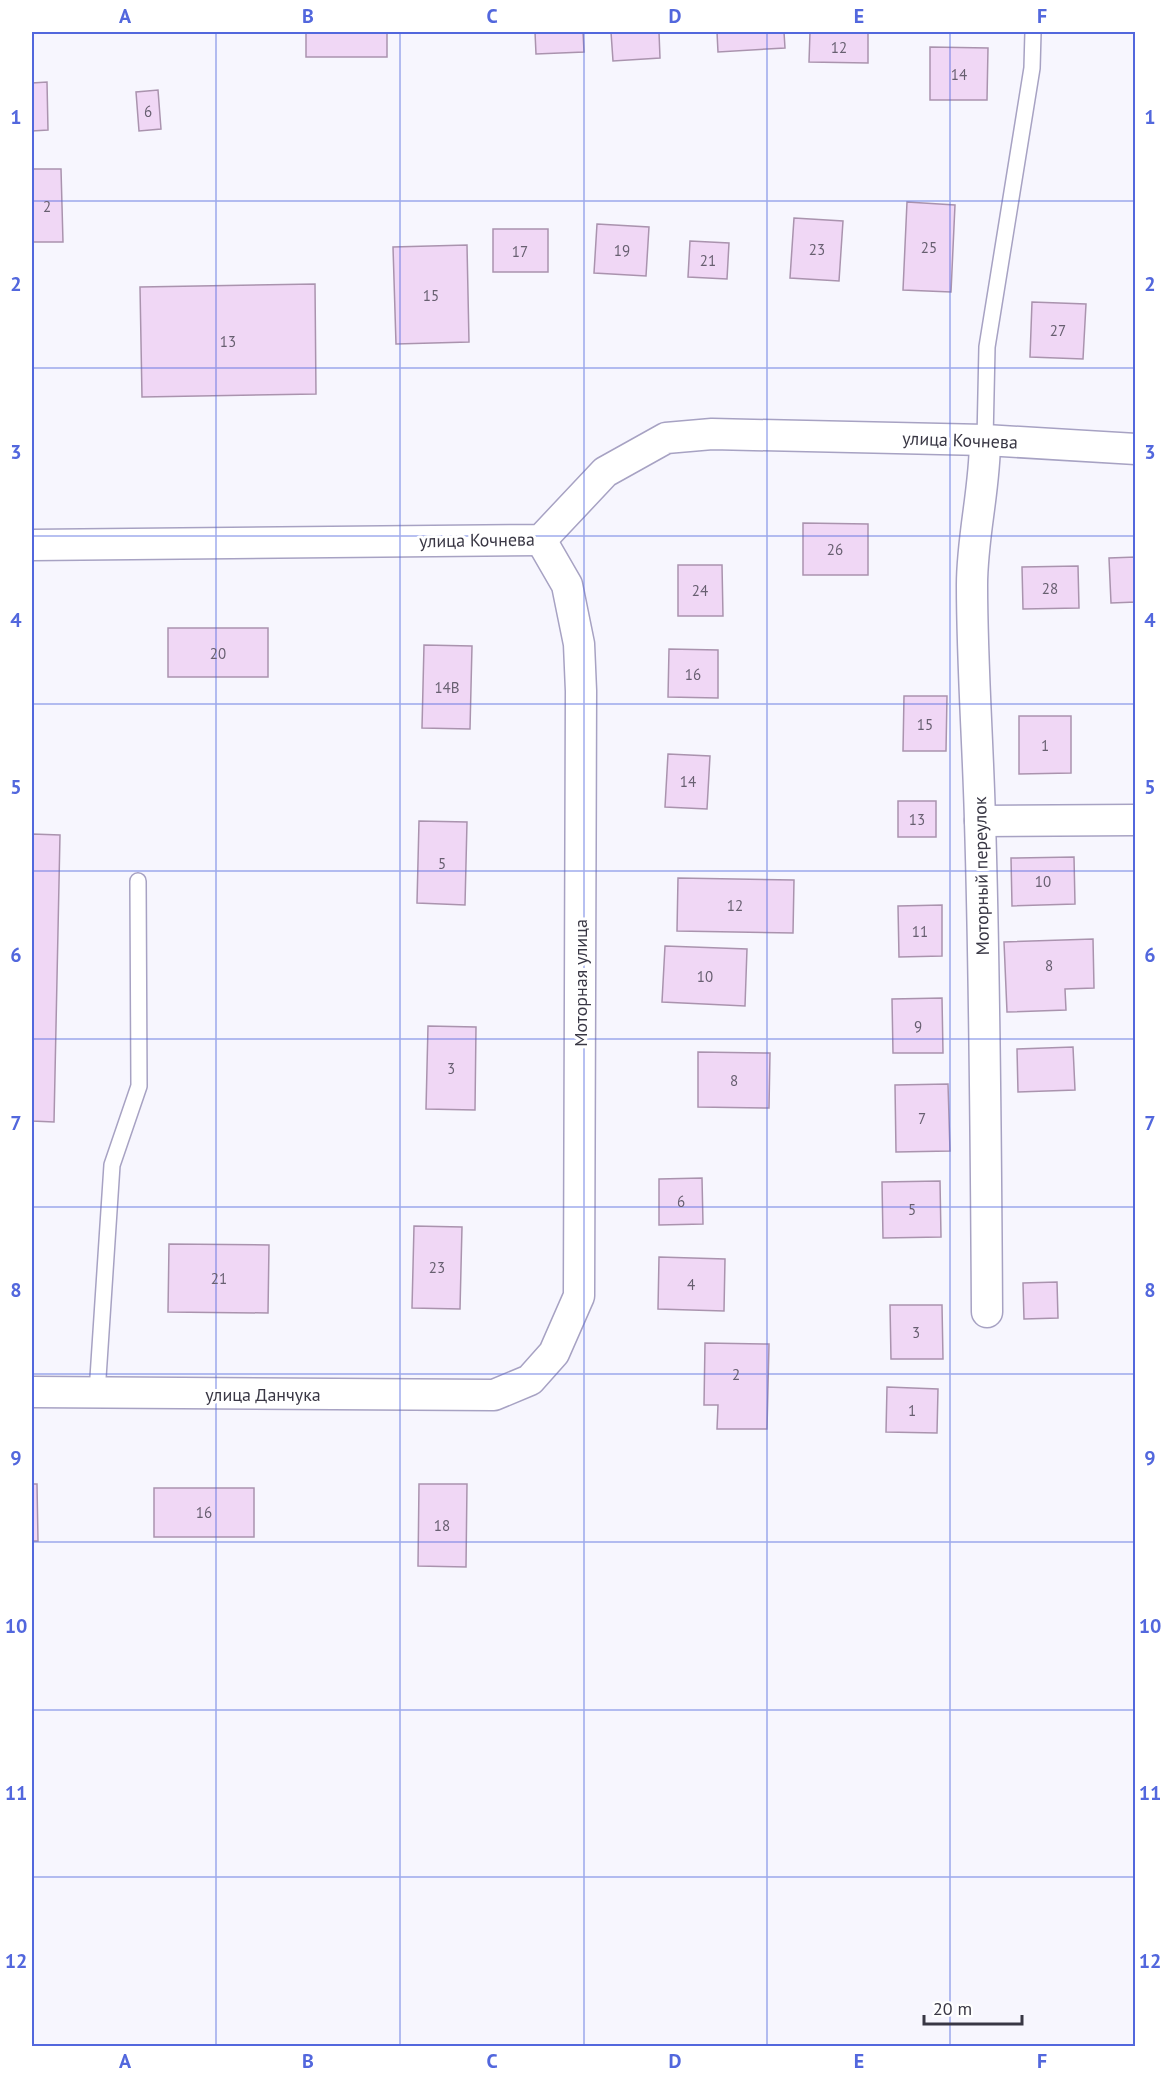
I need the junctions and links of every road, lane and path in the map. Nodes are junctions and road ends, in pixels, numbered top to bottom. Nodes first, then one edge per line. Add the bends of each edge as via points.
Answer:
1 (1033, 32) edge
2 (984, 440) junction
3 (1136, 449) edge
4 (541, 540) junction
5 (32, 544) edge
6 (1136, 820) edge
7 (980, 821) junction
8 (138, 881) dead end
9 (987, 1312) dead end
10 (32, 1392) edge
11 (97, 1393) junction
12 (494, 1395) joint

1 - 2 lane via 1032,68 987,347
2 - 3 street, улица Кочнева
2 - 4 street, улица Кочнева via 712,434 666,438 605,472
2 - 7 street, Моторный переулок via 972,583
4 - 5 street, улица Кочнева
4 - 12 street, Моторная улица via 567,585 579,644 579,1296 554,1353 530,1380
6 - 7 street
7 - 9 street, Моторный переулок
8 - 11 lane via 139,1086 112,1165
10 - 11 street, улица Данчука
11 - 12 street, улица Данчука

